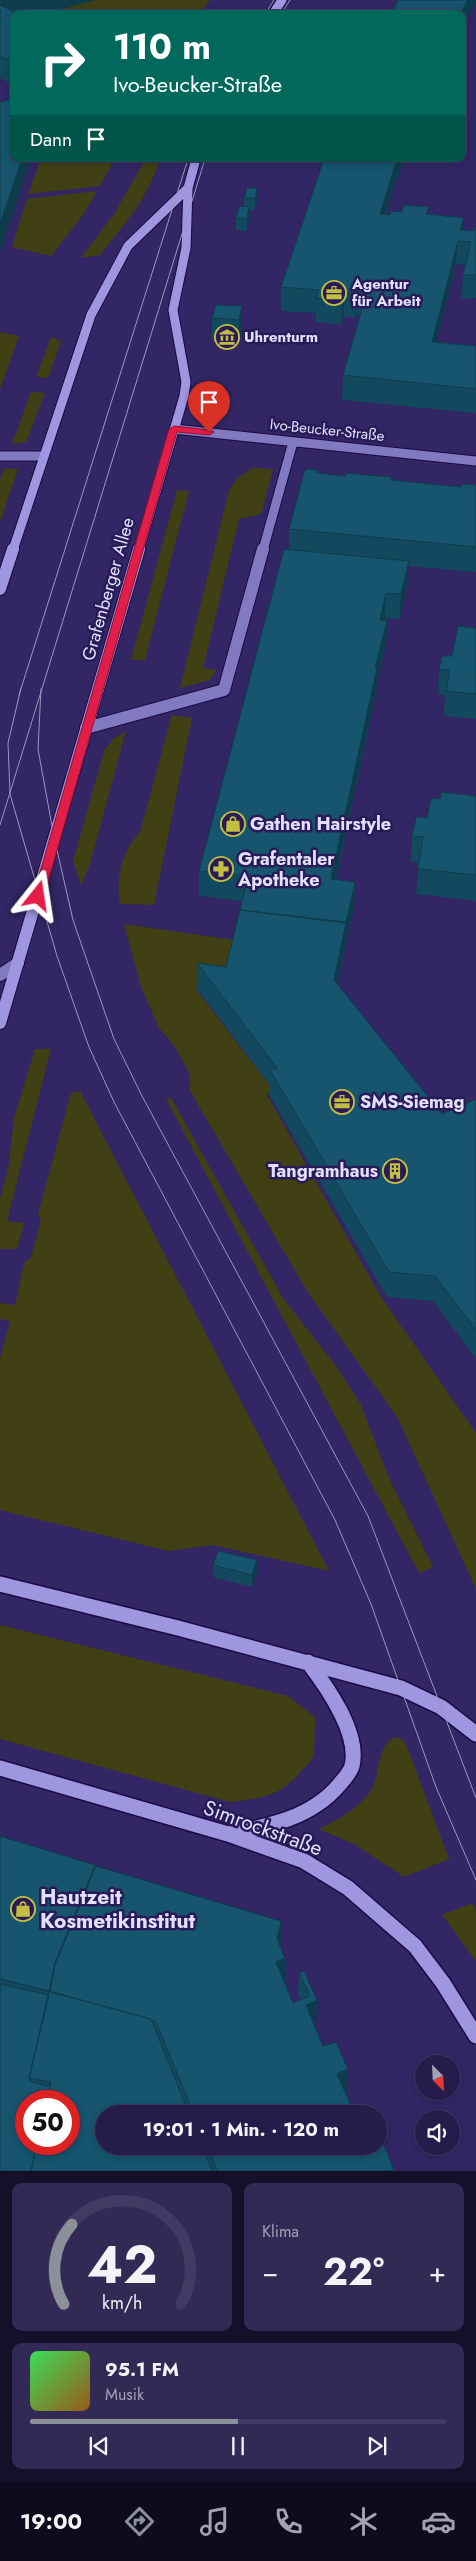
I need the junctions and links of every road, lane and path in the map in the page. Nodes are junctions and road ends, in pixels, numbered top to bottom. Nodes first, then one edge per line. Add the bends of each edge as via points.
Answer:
1 (195, 162) edge
2 (188, 188) junction
3 (174, 429) junction
4 (293, 442) junction
5 (0, 456) edge
6 (43, 456) junction
7 (476, 461) edge
8 (0, 589) edge
9 (86, 728) junction
10 (18, 963) junction
11 (0, 976) edge
12 (0, 1023) edge
13 (0, 1584) edge
14 (308, 1662) junction
15 (476, 1734) edge
16 (0, 1768) edge
17 (228, 1834) junction
18 (476, 2036) edge

1 - 2 main road, Grafenberger Allee
2 - 3 main road, Grafenberger Allee via 186,248 173,310 186,382
2 - 6 main road via 128,246 114,267 91,315
3 - 4 street, Ivo-Beucker-Straße
3 - 9 main road, Grafenberger Allee
4 - 7 street, Ivo-Beucker-Straße
4 - 9 street via 224,690
5 - 6 street
6 - 8 main road
9 - 10 main road, Grafenberger Allee
10 - 11 street
10 - 12 main road, Grafenberger Allee
13 - 14 main road
14 - 15 main road via 401,1688 441,1707
14 - 17 main road via 328,1688 341,1713 350,1739 352,1767 334,1793 308,1812 271,1826
16 - 17 main road, Simrockstraße
17 - 18 main road, Simrockstraße via 304,1861 362,1899 415,1946

